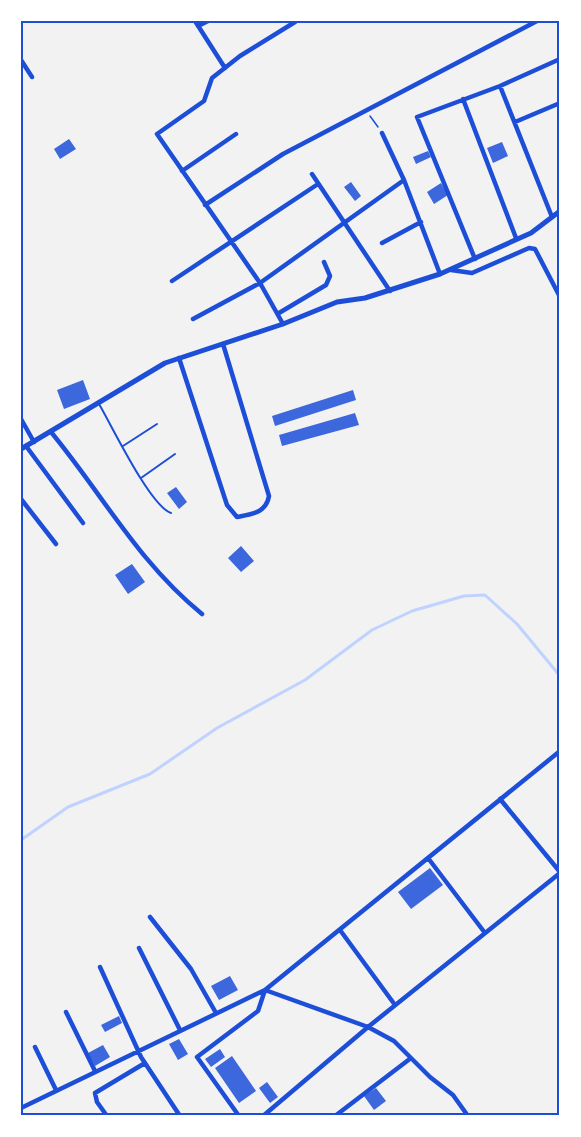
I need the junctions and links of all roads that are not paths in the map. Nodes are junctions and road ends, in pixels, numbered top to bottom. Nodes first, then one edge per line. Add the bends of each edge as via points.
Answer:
1 (208, 21) edge
2 (537, 21) edge
3 (295, 22) edge
4 (197, 23) edge
5 (560, 59) edge
6 (21, 60) edge
7 (225, 68) junction
8 (32, 77) dead end
9 (500, 86) junction
10 (463, 99) junction
11 (560, 103) edge
12 (516, 122) junction
13 (382, 133) road end
14 (236, 134) dead end
15 (182, 171) junction
16 (312, 174) dead end
17 (404, 180) junction
18 (318, 184) junction
19 (205, 205) junction
20 (560, 211) edge
21 (552, 217) junction
22 (421, 222) junction
23 (344, 225) junction
24 (516, 238) junction
25 (230, 242) junction
26 (382, 243) dead end
27 (475, 259) junction
28 (324, 262) dead end
29 (450, 270) junction
30 (440, 274) junction
31 (172, 280) dead end
32 (260, 283) junction
33 (390, 291) junction
34 (560, 297) edge
35 (279, 313) junction
36 (193, 319) dead end
37 (283, 324) junction
38 (223, 344) junction
39 (179, 358) junction
40 (99, 404) junction
41 (21, 419) edge
42 (157, 424) dead end
43 (51, 432) junction
44 (34, 442) junction
45 (123, 446) junction
46 (24, 448) edge
47 (175, 454) dead end
48 (141, 478) junction
49 (21, 499) edge
50 (171, 513) dead end
51 (84, 523) dead end
52 (56, 544) dead end
53 (202, 614) dead end
54 (560, 751) edge
55 (500, 799) junction
56 (428, 858) junction
57 (560, 872) edge
58 (150, 917) dead end
59 (340, 930) junction
60 (485, 933) junction
61 (139, 948) dead end
62 (100, 967) dead end
63 (265, 990) junction
64 (396, 1005) junction
65 (66, 1012) dead end
66 (216, 1013) junction
67 (368, 1027) junction
68 (180, 1030) junction
69 (35, 1047) dead end
70 (138, 1049) junction
71 (411, 1058) junction
72 (145, 1063) junction
73 (95, 1071) junction
74 (56, 1090) junction
75 (21, 1108) edge
76 (107, 1116) edge
77 (180, 1116) edge
78 (239, 1116) edge
79 (263, 1116) edge
80 (335, 1116) edge
81 (468, 1116) edge

1 - 4 street
2 - 19 street via 283,154
3 - 7 street
4 - 7 street
5 - 9 street
6 - 8 street
7 - 15 street via 212,78 204,101 157,134
9 - 10 street
9 - 12 street
10 - 24 street
10 - 27 street via 417,117
11 - 12 street
12 - 21 street
13 - 17 street
14 - 15 street
15 - 19 street
16 - 18 street
17 - 22 street
17 - 23 street
18 - 23 street
18 - 25 street
19 - 25 street
20 - 21 street
21 - 24 street via 531,233
22 - 26 street
22 - 30 street
23 - 32 street
23 - 33 street
24 - 27 street
25 - 31 street
25 - 32 street
27 - 29 street
28 - 35 street via 330,276 326,285
29 - 30 street
29 - 34 street via 472,273 529,248 535,249
30 - 33 street
32 - 35 street
32 - 36 street
33 - 37 street via 337,302
35 - 37 street
37 - 38 street
38 - 39 street
38 - 39 street via 268,496 267,505 260,511 237,518 227,505
39 - 40 street
40 - 43 street
40 - 45 lane
41 - 44 street
42 - 45 lane
43 - 44 street
43 - 53 street via 146,561
44 - 46 street
45 - 48 lane
46 - 51 street
47 - 48 lane
48 - 50 lane via 160,506
49 - 52 street
54 - 55 street
55 - 56 street
55 - 57 street
56 - 59 street
56 - 60 street
57 - 60 street
58 - 66 street via 191,969
59 - 63 street
59 - 64 street
60 - 64 street
61 - 68 street
62 - 70 street
63 - 66 street
63 - 67 street
63 - 78 street via 258,1011 197,1057
64 - 67 street
65 - 73 street
66 - 68 street
67 - 71 street via 394,1041
67 - 79 street
68 - 70 street
69 - 74 street
70 - 72 street
70 - 73 street
71 - 80 street
71 - 81 street via 453,1095
72 - 76 street via 95,1093
72 - 77 street
73 - 74 street
74 - 75 street

